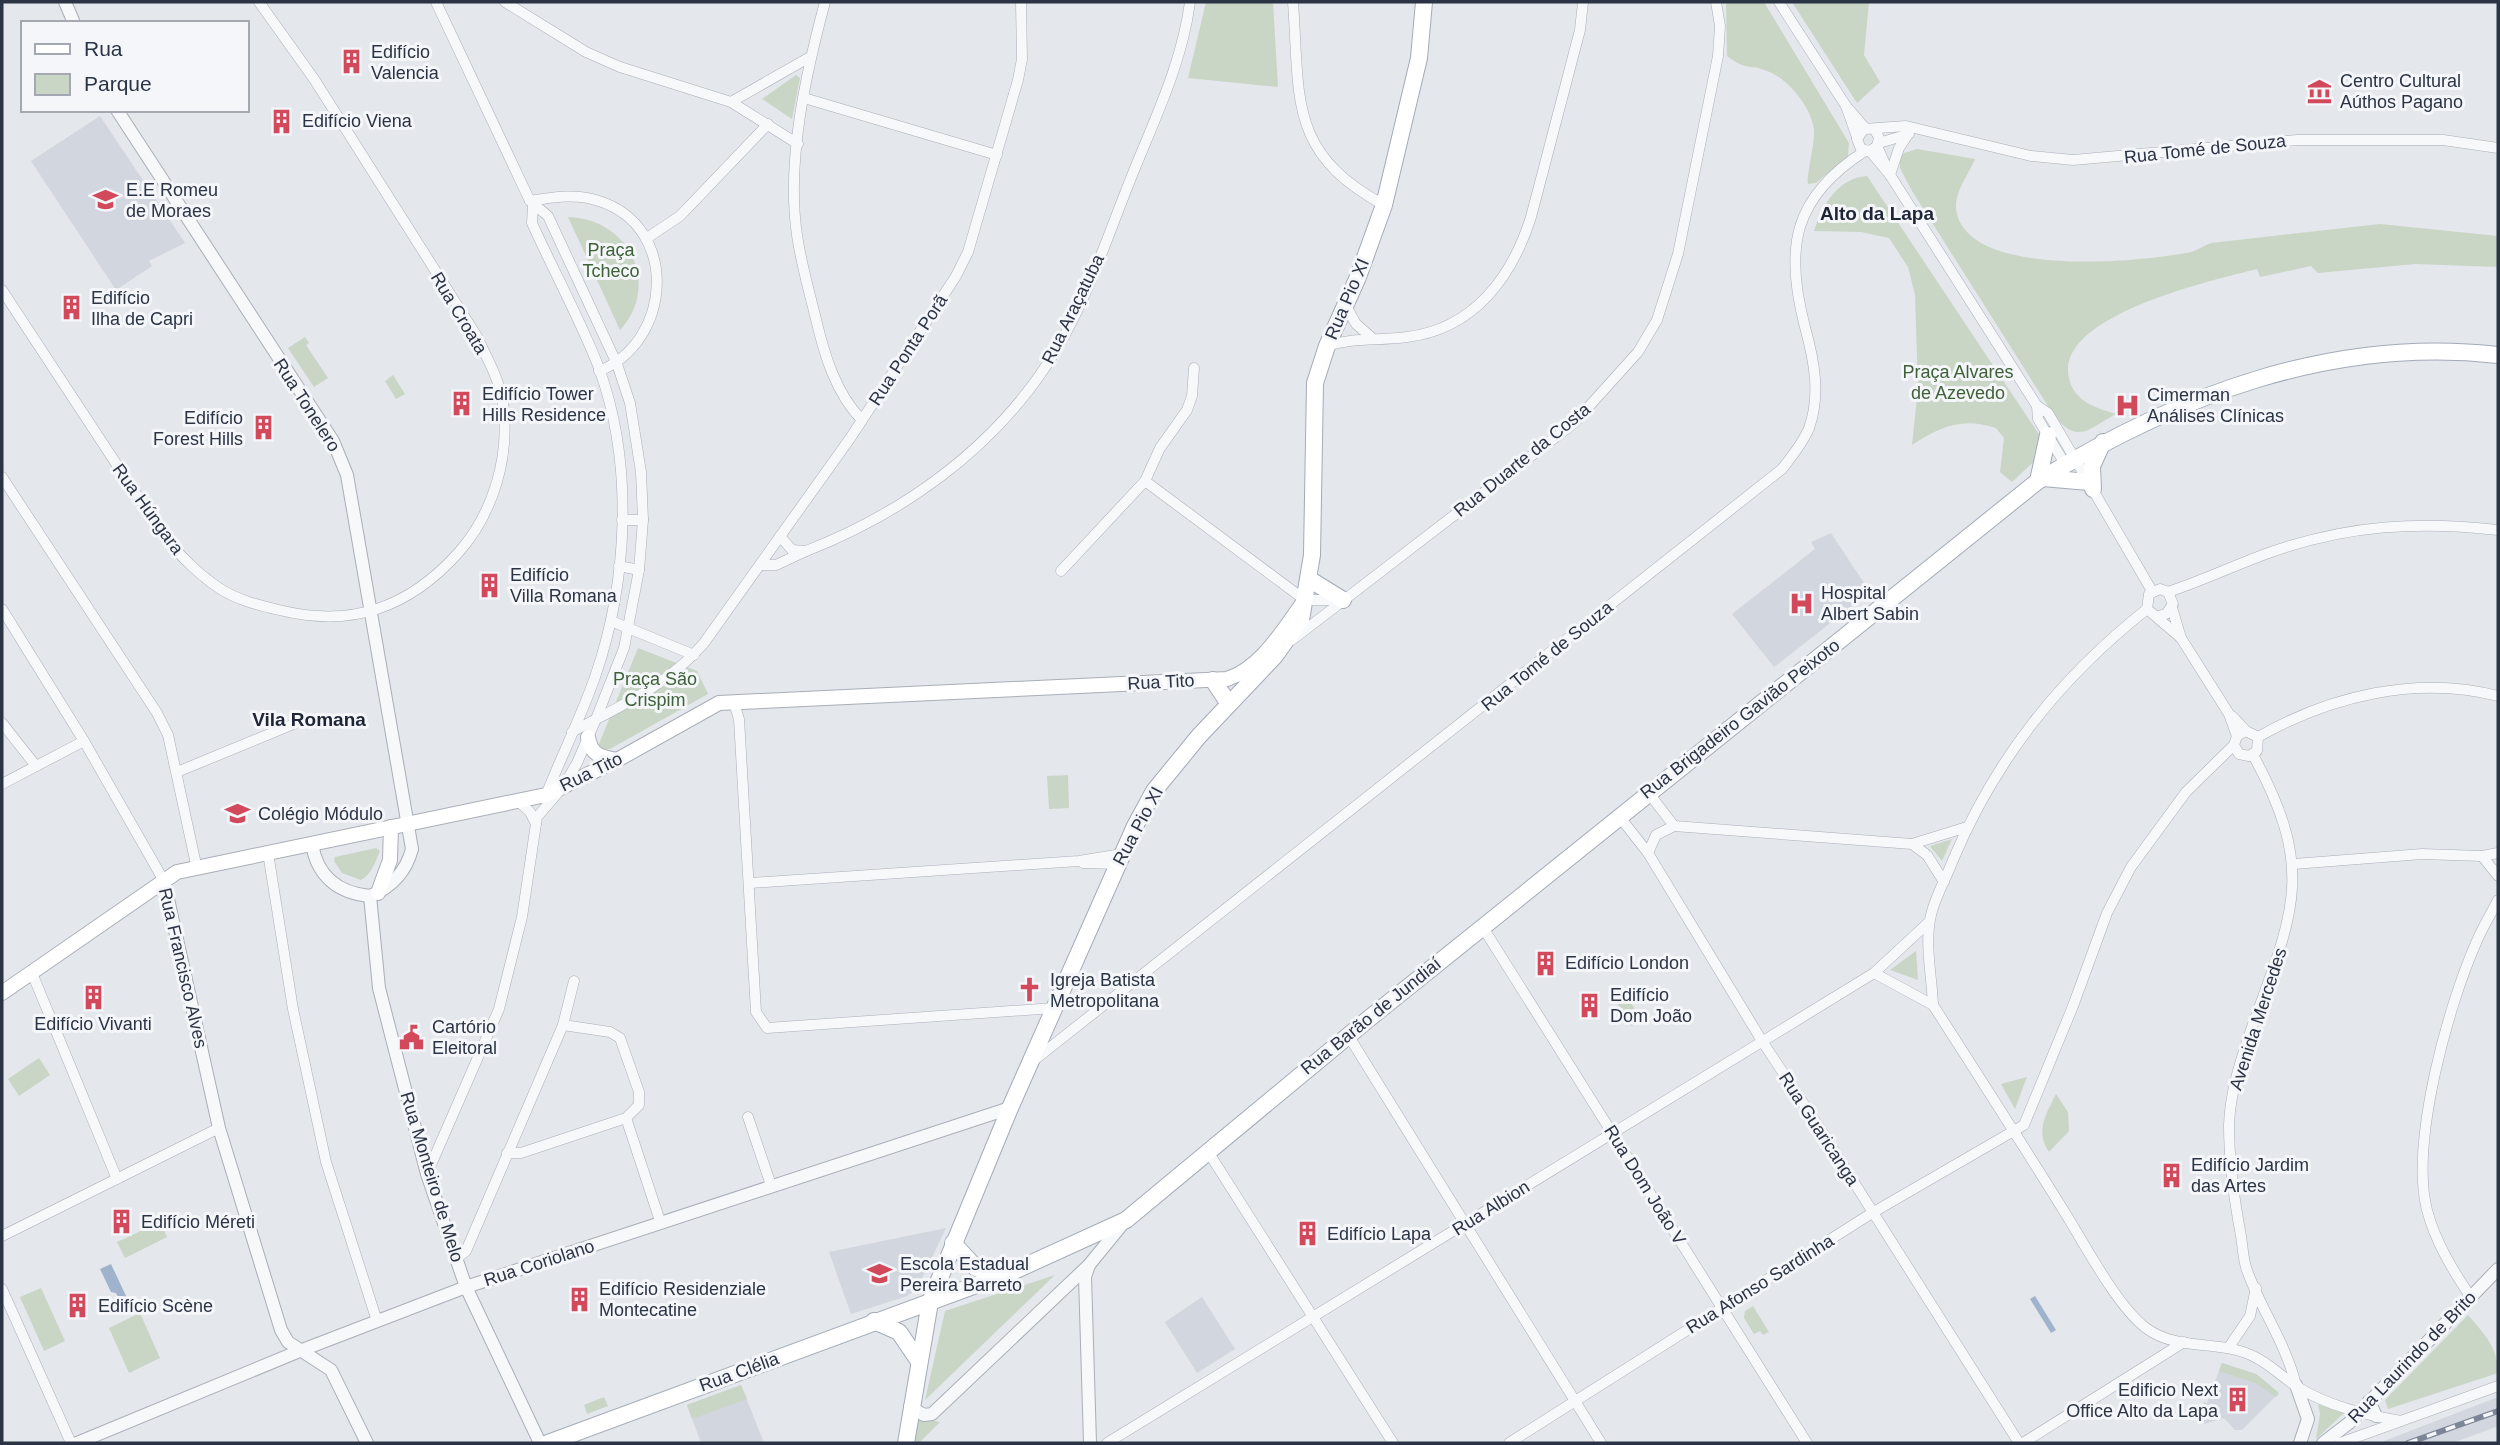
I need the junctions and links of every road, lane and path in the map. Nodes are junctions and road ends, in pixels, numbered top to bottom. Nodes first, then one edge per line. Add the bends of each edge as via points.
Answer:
1 (65, 2) edge
2 (259, 2) edge
3 (436, 2) edge
4 (505, 2) edge
5 (825, 2) edge
6 (1021, 2) edge
7 (1190, 2) edge
8 (1293, 2) edge
9 (1424, 2) edge
10 (1583, 2) edge
11 (1716, 2) edge
12 (1779, 2) edge
13 (73, 21) edge
14 (810, 57) junction
15 (804, 98) junction
16 (731, 102) junction
17 (1846, 106) junction
18 (118, 112) edge
19 (768, 124) junction
20 (1870, 130) junction
21 (1911, 133) junction
22 (1857, 137) junction
23 (798, 144) junction
24 (1873, 148) junction
25 (2498, 148) edge
26 (997, 155) junction
27 (1890, 175) junction
28 (532, 203) junction
29 (1384, 205) junction
30 (647, 238) junction
31 (2, 290) edge
32 (1346, 306) junction
33 (1371, 337) junction
34 (1326, 346) junction
35 (2498, 355) edge
36 (617, 364) junction
37 (1194, 368) dead end
38 (599, 371) junction
39 (2037, 406) junction
40 (862, 420) junction
41 (635, 424) junction
42 (615, 429) junction
43 (2048, 435) junction
44 (2103, 442) junction
45 (2071, 461) junction
46 (641, 472) junction
47 (621, 474) junction
48 (2, 477) edge
49 (2040, 480) junction
50 (1145, 481) junction
51 (2091, 485) junction
52 (622, 520) junction
53 (643, 520) junction
54 (2498, 530) edge
55 (780, 536) junction
56 (806, 551) junction
57 (760, 565) junction
58 (619, 566) junction
59 (639, 570) junction
60 (1061, 571) dead end
61 (1309, 579) junction
62 (2193, 584) junction
63 (2152, 591) junction
64 (2168, 592) junction
65 (1305, 600) junction
66 (1343, 600) junction
67 (2173, 606) junction
68 (2, 609) edge
69 (2147, 610) junction
70 (370, 612) junction
71 (2158, 616) junction
72 (611, 621) junction
73 (629, 626) junction
74 (2181, 638) junction
75 (1280, 649) junction
76 (694, 655) junction
77 (1213, 680) junction
78 (2498, 696) edge
79 (739, 703) junction
80 (1229, 704) junction
81 (596, 719) junction
82 (301, 721) dead end
83 (2, 723) edge
84 (572, 732) junction
85 (588, 737) junction
86 (2259, 737) junction
87 (85, 741) junction
88 (2239, 741) junction
89 (2253, 755) junction
90 (617, 760) junction
91 (36, 766) junction
92 (177, 772) junction
93 (2, 784) edge
94 (563, 787) junction
95 (1648, 792) junction
96 (545, 794) junction
97 (517, 800) junction
98 (1619, 816) junction
99 (408, 823) junction
100 (536, 825) junction
101 (1674, 826) junction
102 (391, 827) junction
103 (1967, 827) junction
104 (312, 844) junction
105 (1912, 844) junction
106 (268, 853) junction
107 (1648, 853) junction
108 (2498, 853) edge
109 (2482, 856) junction
110 (1120, 859) junction
111 (2294, 864) junction
112 (197, 869) junction
113 (2498, 876) edge
114 (164, 881) junction
115 (1944, 882) junction
116 (750, 883) junction
117 (374, 895) junction
118 (2498, 900) edge
119 (1929, 922) junction
120 (1482, 926) junction
121 (32, 972) junction
122 (1874, 973) junction
123 (574, 981) dead end
124 (2, 993) edge
125 (1933, 1005) junction
126 (1054, 1008) junction
127 (563, 1025) junction
128 (1348, 1035) junction
129 (1762, 1041) junction
130 (1030, 1063) junction
131 (1010, 1108) junction
132 (748, 1117) dead end
133 (626, 1118) junction
134 (219, 1128) junction
135 (2014, 1130) junction
136 (1612, 1133) junction
137 (1207, 1150) junction
138 (507, 1153) junction
139 (427, 1174) junction
140 (117, 1179) junction
141 (771, 1185) junction
142 (1872, 1213) junction
143 (1126, 1220) junction
144 (660, 1221) junction
145 (1466, 1224) junction
146 (2, 1236) edge
147 (953, 1243) junction
148 (456, 1259) junction
149 (1089, 1265) junction
150 (2498, 1269) edge
151 (1002, 1275) junction
152 (466, 1287) junction
153 (2256, 1288) junction
154 (2, 1289) edge
155 (2470, 1296) junction
156 (930, 1302) junction
157 (1722, 1308) junction
158 (1314, 1317) junction
159 (377, 1321) junction
160 (874, 1321) junction
161 (2184, 1342) junction
162 (2229, 1347) junction
163 (302, 1350) junction
164 (918, 1360) junction
165 (2296, 1385) junction
166 (2498, 1385) edge
167 (2369, 1401) junction
168 (1574, 1402) junction
169 (910, 1407) junction
170 (2355, 1411) junction
171 (2376, 1416) junction
172 (2402, 1421) junction
173 (1804, 1442) edge
174 (71, 1443) edge
175 (77, 1443) edge
176 (367, 1443) edge
177 (540, 1443) edge
178 (548, 1443) edge
179 (906, 1443) edge
180 (1090, 1443) edge
181 (1107, 1443) edge
182 (1393, 1443) edge
183 (1509, 1443) edge
184 (1601, 1443) edge
185 (2021, 1443) edge
186 (2300, 1443) edge
187 (2323, 1443) edge
188 (2340, 1443) edge

1 - 13 street
2 - 70 street, Rua Croata via 314,79 476,335 503,402 504,444 483,520 428,583
3 - 28 street
4 - 16 street via 549,32 609,62
5 - 14 street
6 - 26 street, Rua Ponta Porã via 1023,59
7 - 56 street, Rua Araçatuba via 1169,85 1077,306 1046,367 1000,422 952,468 874,521
8 - 29 street via 1305,124 1324,162
9 - 29 main road, Rua Pio XI via 1419,58
10 - 33 street via 1580,30 1531,217 1510,270 1484,303 1443,327 1419,336
11 - 66 street, Rua Duarte da Costa via 1718,56 1678,254 1657,320 1638,352 1574,422
12 - 17 street
14 - 15 street
14 - 16 street
15 - 23 street
15 - 26 street
16 - 19 street
17 - 20 street
17 - 22 street
18 - 70 street, Rua Tonelero via 341,456
19 - 23 street
19 - 30 street via 680,216
20 - 21 street, Rua Tomé de Souza via 1906,126
20 - 22 street
20 - 24 street
21 - 24 street, Rua Tomé de Souza
21 - 25 street, Rua Tomé de Souza via 2073,160 2297,140 2443,140
21 - 27 street via 1899,148
22 - 24 street via 1858,146
23 - 40 street via 797,235 809,290 841,392
24 - 27 street
24 - 130 street, Rua Tomé de Souza via 1849,162 1805,208 1794,240 1797,294 1811,347 1815,388 1808,430 1782,468
26 - 40 street, Rua Ponta Porã via 968,253
27 - 39 street
28 - 30 street via 561,196 600,201
28 - 36 street via 548,216
28 - 38 street via 532,223
29 - 32 main road, Rua Pio XI
30 - 36 street via 657,267 655,311 636,344
31 - 70 street, Rua Húngara via 123,478 165,538 195,570 252,604 305,617
32 - 33 street via 1356,324
32 - 34 main road, Rua Pio XI
33 - 34 street
34 - 61 main road, Rua Pio XI via 1313,396
35 - 44 main road, Rua Brigadeiro Gavião Peixoto via 2421,352 2324,361 2214,392
36 - 38 street
36 - 41 street
37 - 50 street via 1187,410 1160,448
38 - 42 street
39 - 43 street via 2038,419
39 - 45 street via 2048,412
40 - 55 street, Rua Ponta Porã
41 - 42 street
41 - 46 street
42 - 47 street
43 - 45 street
43 - 49 main road
44 - 45 main road, Rua Brigadeiro Gavião Peixoto
44 - 51 main road via 2092,466
45 - 49 main road, Rua Brigadeiro Gavião Peixoto
45 - 51 street
46 - 47 street
46 - 53 street
47 - 52 street
48 - 92 street via 149,698 168,735
49 - 51 main road
49 - 95 main road, Rua Brigadeiro Gavião Peixoto
50 - 60 street
50 - 65 street
51 - 63 street
52 - 53 street
52 - 58 street
53 - 59 street
54 - 62 street via 2405,524 2351,531 2276,551
55 - 56 street via 792,550
55 - 57 street, Rua Ponta Porã
56 - 57 street, Rua Araçatuba via 783,563
57 - 76 street, Rua Ponta Porã
58 - 59 street
58 - 72 street
59 - 73 street
61 - 65 main road, Rua Pio XI
61 - 66 main road
62 - 64 street
62 - 67 street
63 - 64 street
63 - 69 street via 2146,597
64 - 67 street
65 - 66 street
65 - 75 main road, Rua Pio XI via 1298,625
65 - 77 main road, Rua Pio XI via 1249,668
66 - 75 street, Rua Duarte da Costa
67 - 71 street
67 - 74 street
68 - 87 street, Rua Francisco Alves
69 - 71 street
69 - 103 street via 2075,671 2046,703 2010,751
70 - 99 street, Rua Tonelero
71 - 74 street
72 - 73 street
72 - 84 street
73 - 76 street
73 - 81 street
74 - 88 street via 2229,714
75 - 80 main road, Rua Pio XI
76 - 81 street via 654,688
77 - 79 main road, Rua Tito
77 - 80 main road
78 - 86 street via 2468,688 2393,691 2316,708
79 - 90 main road, Rua Tito via 714,705
79 - 116 street
80 - 110 main road, Rua Pio XI via 1154,791
81 - 84 street
81 - 85 street
82 - 92 street
83 - 91 street
84 - 96 street
85 - 90 main road via 595,754
85 - 94 street
86 - 88 street
86 - 89 street via 2260,747
87 - 91 street
87 - 114 street, Rua Francisco Alves
88 - 89 street
88 - 135 street via 2174,807 2131,867 2107,913 2029,1116
89 - 111 street, Avenida Mercedes via 2287,829
90 - 94 main road, Rua Tito
91 - 93 street
92 - 112 street
94 - 96 main road, Rua Tito
94 - 100 street via 539,813
95 - 98 main road, Rua Brigadeiro Gavião Peixoto
95 - 101 street
96 - 97 main road, Rua Tito
97 - 99 main road, Rua Tito
97 - 100 street
98 - 107 street, Rua Guaricanga
98 - 120 main road, Rua Barão de Jundiaí
99 - 102 main road, Rua Tito
99 - 117 street, Rua Tonelero via 412,849 408,864 390,886
100 - 139 street via 522,917 499,1009
101 - 105 street
101 - 107 street via 1656,835
102 - 104 main road, Rua Tito
102 - 117 main road via 390,860
103 - 105 street
103 - 115 street
104 - 106 main road, Rua Tito
104 - 117 street via 318,865 332,883 342,890
105 - 115 street via 1927,855
106 - 112 main road, Rua Tito
106 - 159 street via 293,1009 326,1162
107 - 129 street, Rua Guaricanga
108 - 109 street
109 - 111 street via 2447,853
109 - 113 street
110 - 116 street
110 - 126 main road, Rua Pio XI
111 - 153 street, Avenida Mercedes via 2292,911 2240,1062 2229,1123 2232,1195 2247,1272
112 - 114 main road, Rua Tito via 177,872
114 - 121 main road, Rua Tito
114 - 134 street, Rua Francisco Alves
115 - 119 street
116 - 126 street via 757,1012 767,1028
117 - 139 street, Rua Monteiro de Melo via 379,988
118 - 155 street via 2476,943 2444,1037 2424,1143 2426,1208 2440,1245
119 - 122 street, Rua Albion
119 - 125 street
120 - 128 main road, Rua Barão de Jundiaí
120 - 136 street, Rua Dom João V
121 - 124 main road, Rua Tito
121 - 140 street
122 - 125 street
122 - 129 street, Rua Albion
123 - 127 street
125 - 135 street
126 - 130 main road, Rua Pio XI
127 - 133 street via 610,1032 620,1038 640,1098 637,1110
127 - 138 street
128 - 137 main road, Rua Barão de Jundiaí
128 - 145 street
129 - 136 street, Rua Albion
129 - 142 street, Rua Guaricanga
130 - 131 main road, Rua Pio XI
131 - 141 street, Rua Coriolano
131 - 147 main road, Rua Pio XI
132 - 141 street
133 - 138 street via 521,1153
133 - 144 street
134 - 140 street
134 - 163 street, Rua Francisco Alves via 281,1330 288,1342
135 - 142 street, Rua Afonso Sardinha
135 - 161 street via 2131,1313 2147,1329
136 - 145 street, Rua Albion
136 - 157 street, Rua Dom João V
137 - 143 main road, Rua Barão de Jundiaí
137 - 158 street
138 - 148 street via 466,1251
139 - 148 street, Rua Monteiro de Melo
140 - 146 street
141 - 144 street, Rua Coriolano
142 - 157 street, Rua Afonso Sardinha
142 - 185 street, Rua Guaricanga
143 - 149 street
143 - 151 main road, Rua Barão de Jundiaí
144 - 152 street, Rua Coriolano
145 - 158 street, Rua Albion
145 - 168 street
147 - 151 main road via 976,1268
147 - 156 main road, Rua Pio XI
148 - 152 street, Rua Monteiro de Melo
149 - 169 street via 932,1414
149 - 180 street via 1085,1277
150 - 155 street, Rua Laurindo de Brito
151 - 156 main road, Rua Clélia
152 - 159 street, Rua Coriolano
152 - 177 street, Rua Monteiro de Melo
153 - 162 street via 2250,1316
153 - 165 street, Avenida Mercedes via 2291,1363
154 - 174 street
155 - 167 street, Rua Laurindo de Brito
156 - 160 main road, Rua Clélia
156 - 164 main road, Rua Pio XI
157 - 168 street, Rua Afonso Sardinha
157 - 173 street, Rua Dom João V
158 - 181 street, Rua Albion
158 - 182 street
159 - 163 street, Rua Coriolano
160 - 164 main road via 899,1332
160 - 178 main road, Rua Clélia
161 - 162 street
161 - 185 street
162 - 165 street via 2263,1361
163 - 175 street, Rua Coriolano
163 - 176 street, Rua Francisco Alves via 331,1370
164 - 169 main road, Rua Pio XI
165 - 170 street
165 - 186 street via 2308,1419
166 - 172 street
167 - 170 street, Rua Laurindo de Brito
167 - 171 street
168 - 183 street, Rua Afonso Sardinha
168 - 184 street
169 - 179 main road, Rua Pio XI
170 - 171 street
170 - 187 street, Rua Laurindo de Brito
171 - 172 street
172 - 188 street

